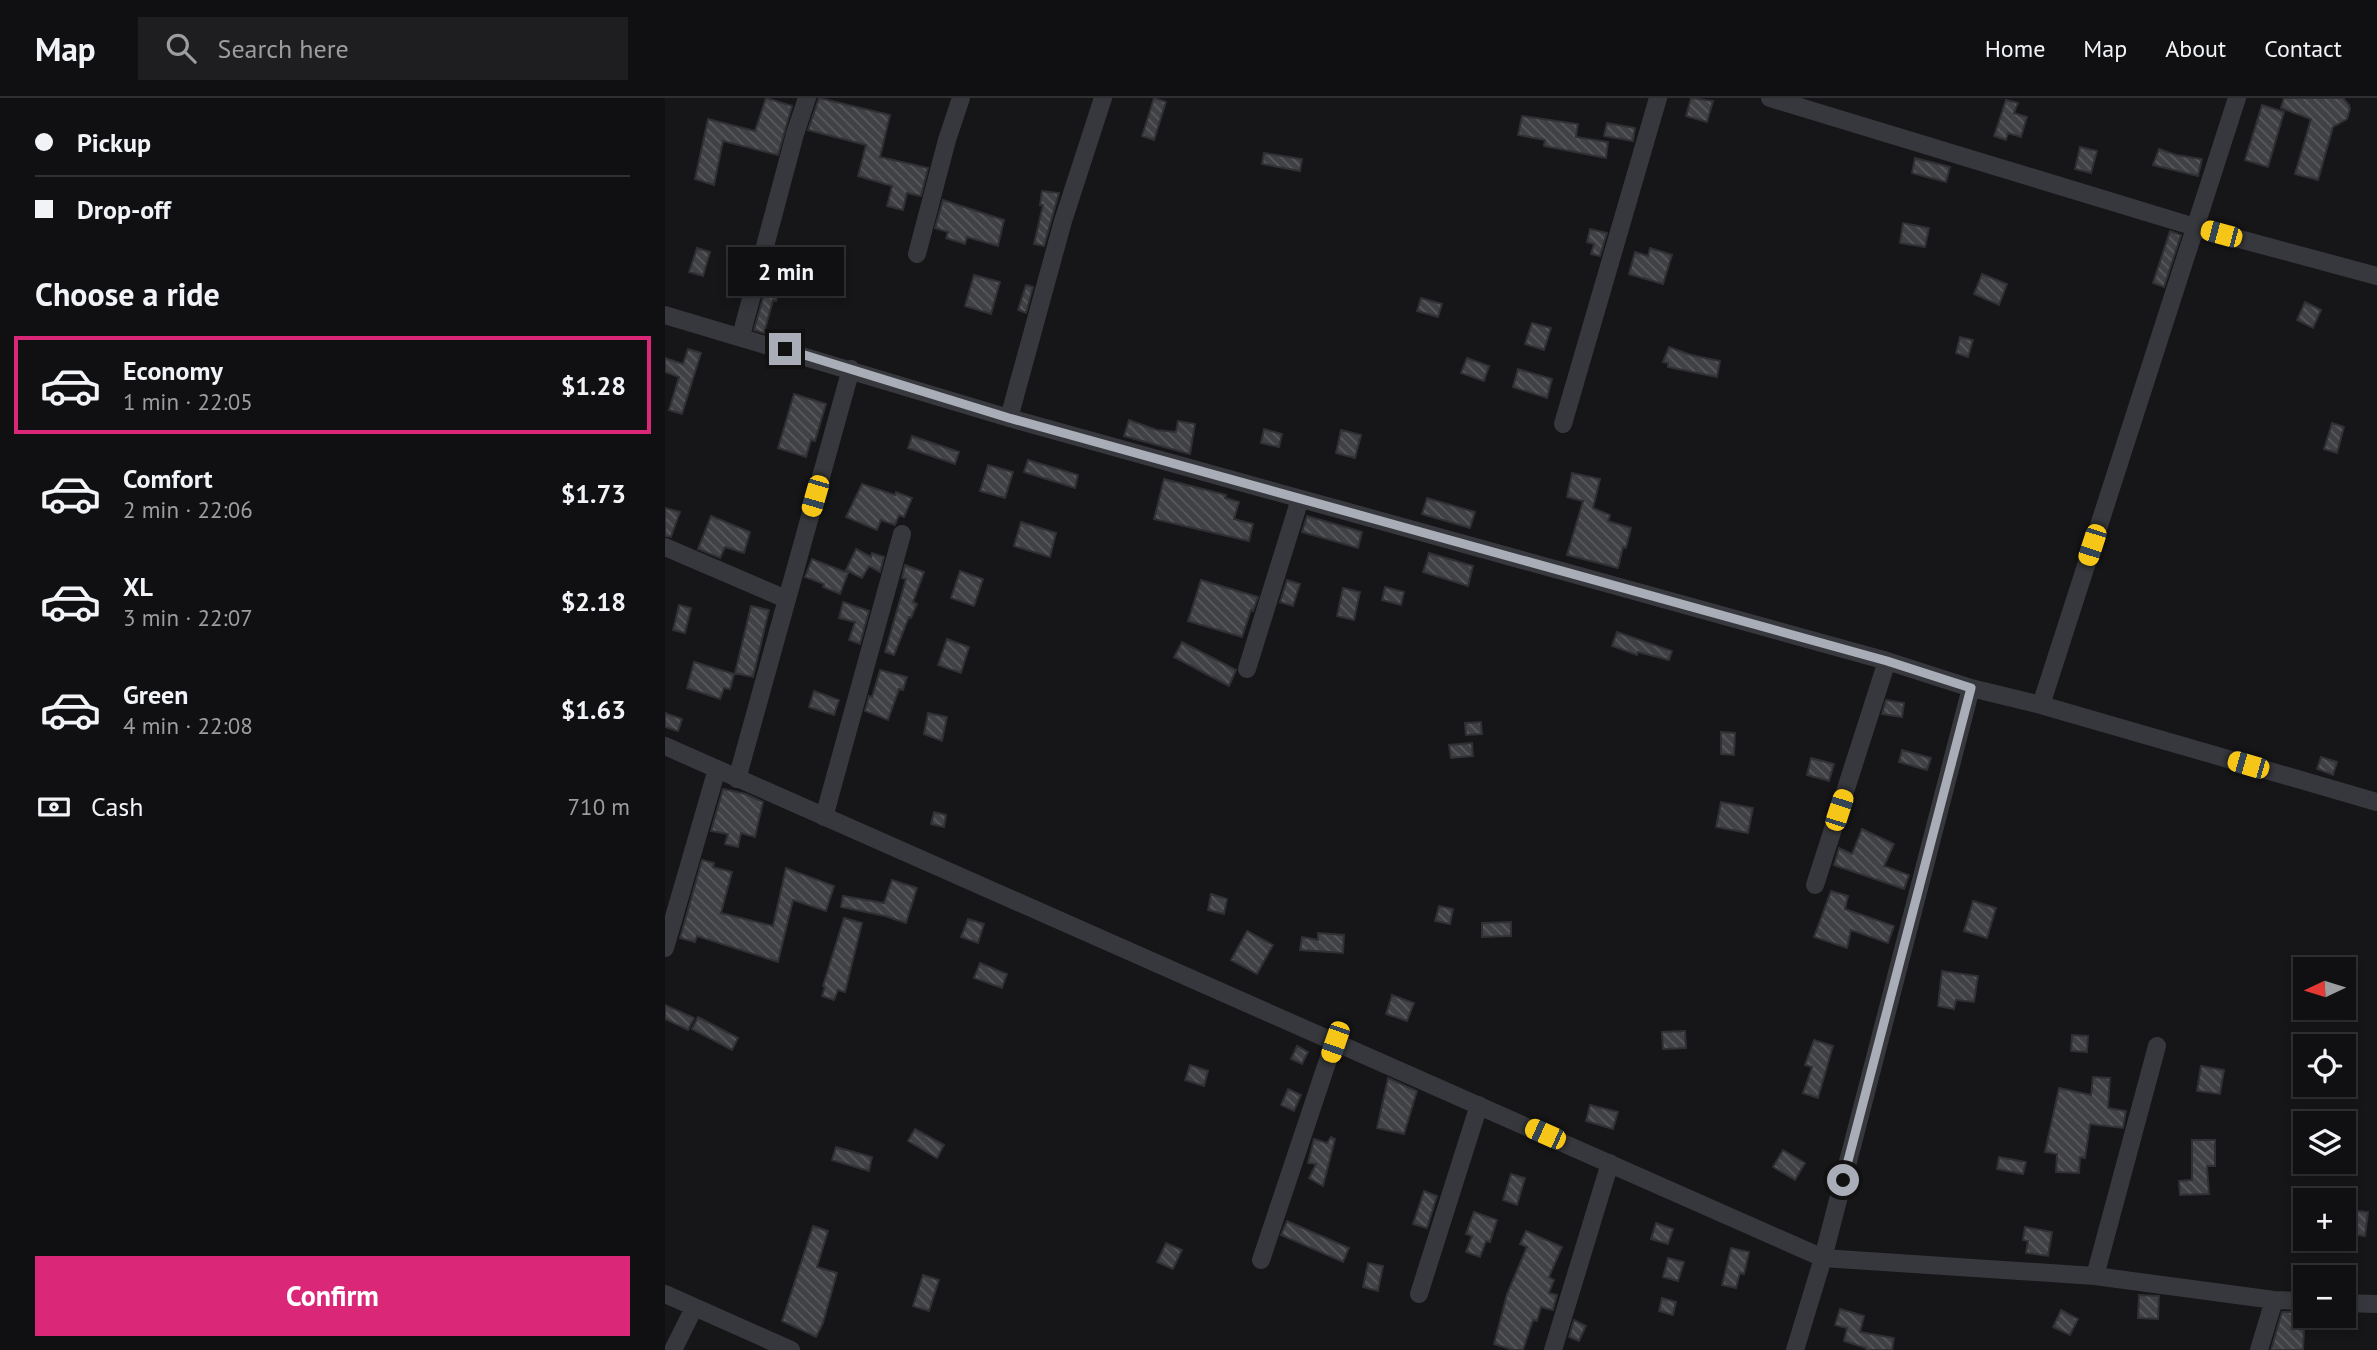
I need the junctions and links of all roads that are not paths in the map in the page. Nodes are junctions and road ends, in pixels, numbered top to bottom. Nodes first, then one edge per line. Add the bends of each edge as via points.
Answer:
1 (807, 98) edge
2 (961, 98) edge
3 (1103, 98) edge
4 (1658, 98) edge
5 (1770, 98) edge
6 (2237, 98) edge
7 (2195, 228) junction
8 (917, 254) dead end
9 (2377, 276) edge
10 (665, 315) edge
11 (741, 336) junction
12 (851, 369) junction
13 (1009, 418) junction
14 (1563, 424) dead end
15 (1300, 499) junction
16 (902, 534) dead end
17 (665, 547) edge
18 (786, 599) junction
19 (1887, 661) junction
20 (1247, 669) dead end
21 (1971, 688) junction
22 (2041, 705) junction
23 (665, 746) edge
24 (717, 769) junction
25 (737, 779) junction
26 (2377, 802) edge
27 (824, 817) junction
28 (1815, 885) dead end
29 (665, 948) edge
30 (1335, 1042) junction
31 (2157, 1046) dead end
32 (1479, 1105) junction
33 (1610, 1163) junction
34 (1823, 1258) junction
35 (1261, 1260) dead end
36 (2095, 1276) junction
37 (665, 1294) edge
38 (1419, 1294) dead end
39 (2274, 1300) junction
40 (2293, 1301) edge
41 (2356, 1303) edge
42 (2377, 1304) edge
43 (694, 1308) junction
44 (673, 1350) edge
45 (791, 1350) edge
46 (1553, 1350) edge
47 (1795, 1350) edge
48 (2259, 1350) edge

1 - 11 street
2 - 8 street
3 - 13 street via 1063,221
4 - 14 street
5 - 7 street
6 - 7 street
7 - 9 street
7 - 22 street
10 - 11 street
11 - 12 street
12 - 13 street
12 - 18 street
13 - 15 street
15 - 19 street
15 - 20 street
16 - 27 street
17 - 18 street
18 - 25 street
19 - 21 street
19 - 28 street
21 - 22 street
21 - 34 street
22 - 26 street
23 - 24 street
24 - 25 street
24 - 29 street
25 - 27 street
27 - 30 street
30 - 32 street
30 - 35 street
31 - 36 street
32 - 33 street
32 - 38 street
33 - 34 street
33 - 46 street
34 - 36 street
34 - 47 street
36 - 39 street
37 - 43 street
39 - 40 street
39 - 48 street
41 - 42 street
43 - 44 street
43 - 45 street

